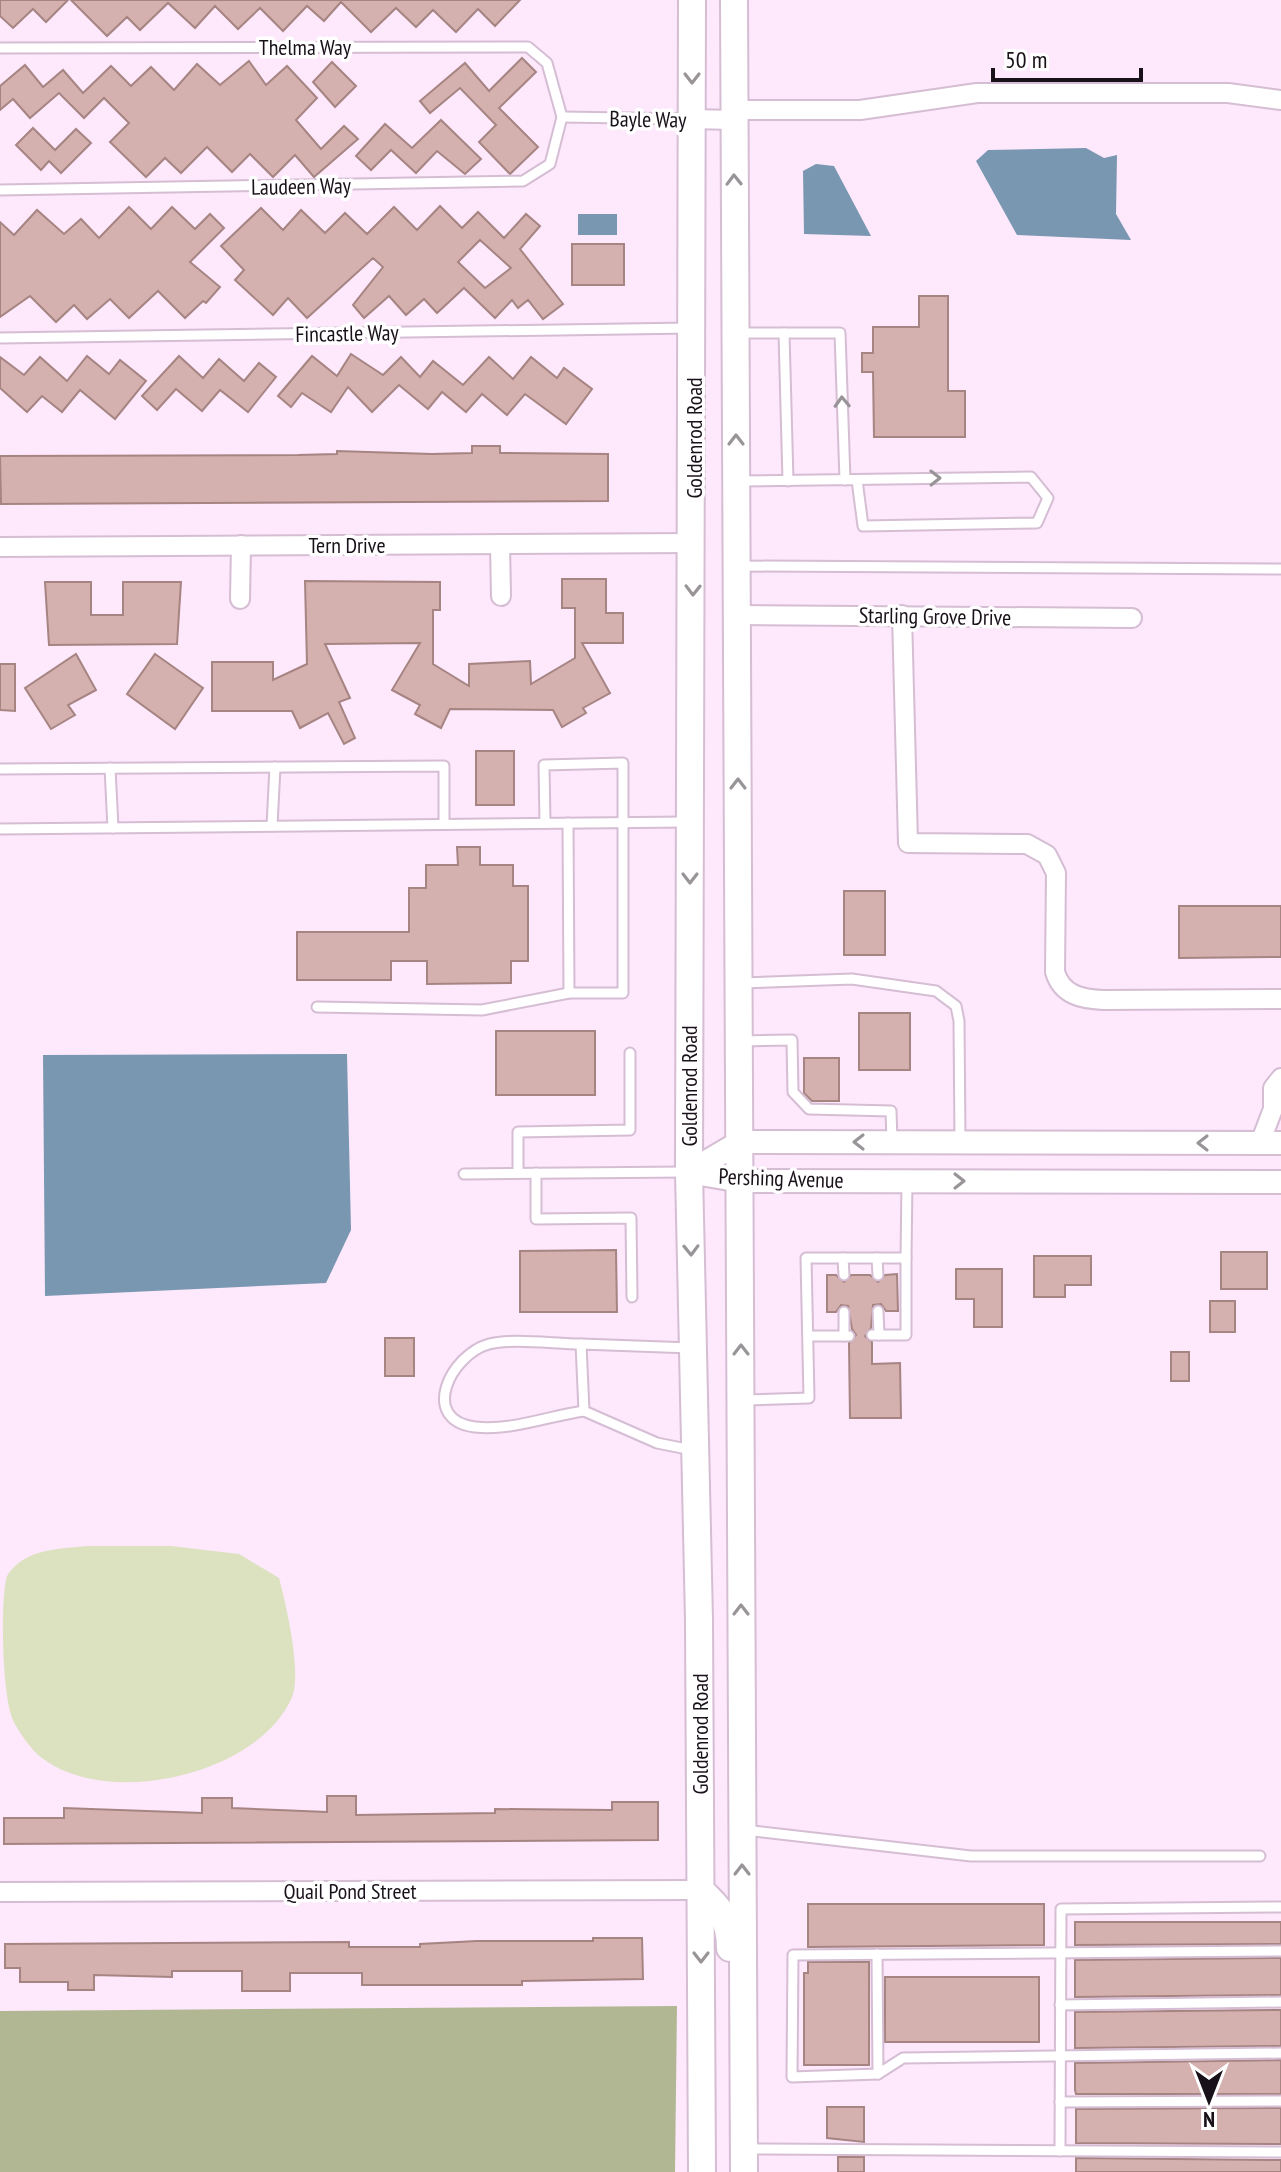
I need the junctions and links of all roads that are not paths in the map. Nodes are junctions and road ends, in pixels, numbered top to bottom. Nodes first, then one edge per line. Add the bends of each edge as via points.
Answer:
1 (692, 0) edge
2 (734, 0) edge
3 (0, 48) edge
4 (1281, 100) edge
5 (734, 115) junction
6 (562, 117) junction
7 (692, 119) junction
8 (0, 190) edge
9 (694, 328) junction
10 (736, 333) junction
11 (784, 333) junction
12 (0, 338) edge
13 (845, 480) junction
14 (857, 480) junction
15 (737, 481) junction
16 (788, 481) junction
17 (693, 543) junction
18 (500, 544) junction
19 (241, 545) junction
20 (0, 547) edge
21 (737, 566) junction
22 (1281, 569) edge
23 (501, 596) dead end
24 (240, 599) dead end
25 (737, 615) junction
26 (902, 615) junction
27 (1132, 618) dead end
28 (275, 767) junction
29 (110, 768) junction
30 (0, 769) edge
31 (624, 822) junction
32 (690, 822) junction
33 (545, 823) junction
34 (568, 823) junction
35 (444, 824) junction
36 (272, 826) junction
37 (113, 828) junction
38 (0, 829) edge
39 (739, 983) junction
40 (569, 993) junction
41 (1281, 999) edge
42 (317, 1007) dead end
43 (740, 1041) junction
44 (630, 1053) dead end
45 (1281, 1078) edge
46 (740, 1142) junction
47 (892, 1142) junction
48 (960, 1142) junction
49 (1271, 1143) edge
50 (689, 1172) junction
51 (518, 1173) junction
52 (536, 1173) junction
53 (464, 1174) dead end
54 (741, 1181) junction
55 (907, 1181) junction
56 (1281, 1182) edge
57 (843, 1258) junction
58 (877, 1258) junction
59 (906, 1258) junction
60 (844, 1275) dead end
61 (878, 1275) dead end
62 (632, 1297) dead end
63 (878, 1311) dead end
64 (844, 1312) dead end
65 (809, 1336) junction
66 (581, 1344) junction
67 (693, 1348) junction
68 (741, 1400) junction
69 (584, 1411) junction
70 (695, 1451) junction
71 (696, 1509) junction
72 (742, 1829) junction
73 (1260, 1856) dead end
74 (700, 1890) junction
75 (0, 1892) edge
76 (1281, 1907) edge
77 (1281, 1951) edge
78 (877, 1954) junction
79 (1059, 1955) junction
80 (1281, 2002) edge
81 (1060, 2005) junction
82 (1281, 2053) edge
83 (1060, 2056) junction
84 (878, 2074) junction
85 (1281, 2101) edge
86 (1060, 2102) junction
87 (1060, 2151) junction
88 (1281, 2152) edge
89 (739, 2164) edge
90 (702, 2172) edge

1 -> 7 main road, Goldenrod Road
2 - 5 main road, Goldenrod Road
3 - 6 lane, Thelma Way via 528,47 547,63
4 - 5 street, Bayle Way via 1228,93 977,93 860,110
5 - 7 street, Bayle Way
10 -> 5 main road, Goldenrod Road
6 - 7 lane, Bayle Way
6 - 8 lane, Laudeen Way via 550,164 523,181
7 - 9 main road, Goldenrod Road
9 - 12 lane, Fincastle Way
9 - 17 main road, Goldenrod Road
10 - 11 lane
15 -> 10 main road, Goldenrod Road
13 -> 11 lane via 840,333
11 - 16 lane
13 - 14 lane
13 - 16 lane
14 -> 14 lane via 1031,477 1048,498 1037,523 863,526
15 - 16 lane
15 - 21 main road, Goldenrod Road
17 - 18 street, Tern Drive
17 -> 32 main road, Goldenrod Road
18 - 19 street, Tern Drive
18 - 23 street
19 - 20 street, Tern Drive
19 - 24 street
21 - 22 lane
21 - 25 main road, Goldenrod Road
25 - 26 street, Starling Grove Drive
39 -> 25 main road, Goldenrod Road
26 - 27 street, Starling Grove Drive
26 - 41 street via 908,843 1027,844 1047,855 1056,873 1055,972 1059,983 1077,997
28 - 29 lane
28 - 35 lane via 444,766
28 - 36 lane
29 - 30 lane
29 - 37 lane
31 - 32 lane
31 - 33 lane via 623,763 544,765
31 - 34 lane
31 - 40 lane via 623,993
32 -> 50 main road, Goldenrod Road
33 - 34 lane
33 - 35 lane
34 - 40 lane
35 - 36 lane
36 - 37 lane
37 - 38 lane
39 - 43 main road, Goldenrod Road
39 - 48 lane via 852,979 936,991 956,1006 959,1021
40 - 42 lane via 482,1010
43 - 46 main road, Goldenrod Road
43 - 47 lane via 792,1040 793,1092 809,1109 891,1111
44 - 51 lane via 630,1130 518,1132
45 - 49 street via 1273,1088
47 -> 46 street, Pershing Avenue
46 - 50 street, Pershing Avenue
46 - 54 main road, Goldenrod Road
47 - 48 street, Pershing Avenue
49 -> 48 street, Pershing Avenue
50 - 52 lane
50 - 54 street, Pershing Avenue
50 -> 67 main road, Goldenrod Road
51 - 52 lane
51 - 53 lane
52 - 62 lane via 536,1219 631,1218
54 - 55 street, Pershing Avenue
68 -> 54 main road, Goldenrod Road
55 -> 56 street, Pershing Avenue
55 - 59 lane
57 - 58 lane
57 - 60 lane
57 - 65 lane via 806,1258
58 - 59 lane
58 - 61 lane
59 - 63 lane via 906,1335 875,1335
64 - 65 lane via 847,1336
65 - 68 lane via 809,1398
66 - 67 lane
66 - 69 lane
66 - 69 lane via 491,1343 456,1365 445,1390 448,1412 457,1422 476,1427 518,1426
67 - 70 main road, Goldenrod Road
72 -> 68 main road, Goldenrod Road
69 - 70 lane via 657,1443
70 - 71 main road, Goldenrod Road
71 - 72 main road via 716,1565 718,1804
71 - 74 main road, Goldenrod Road
72 - 73 lane via 971,1856
89 -> 72 main road, Goldenrod Road
74 - 75 street, Quail Pond Street
74 - 89 main road via 721,1909 730,1928
74 -> 90 main road, Goldenrod Road
76 - 79 lane via 1061,1909
77 - 79 lane
78 - 79 lane
78 - 84 lane
78 - 84 lane via 793,1955 792,2077
79 - 81 lane
80 - 81 lane
81 - 83 lane
82 - 83 lane
83 - 84 lane via 903,2058
83 - 86 lane
85 - 86 lane
86 - 87 lane
87 - 88 lane
87 - 89 lane

